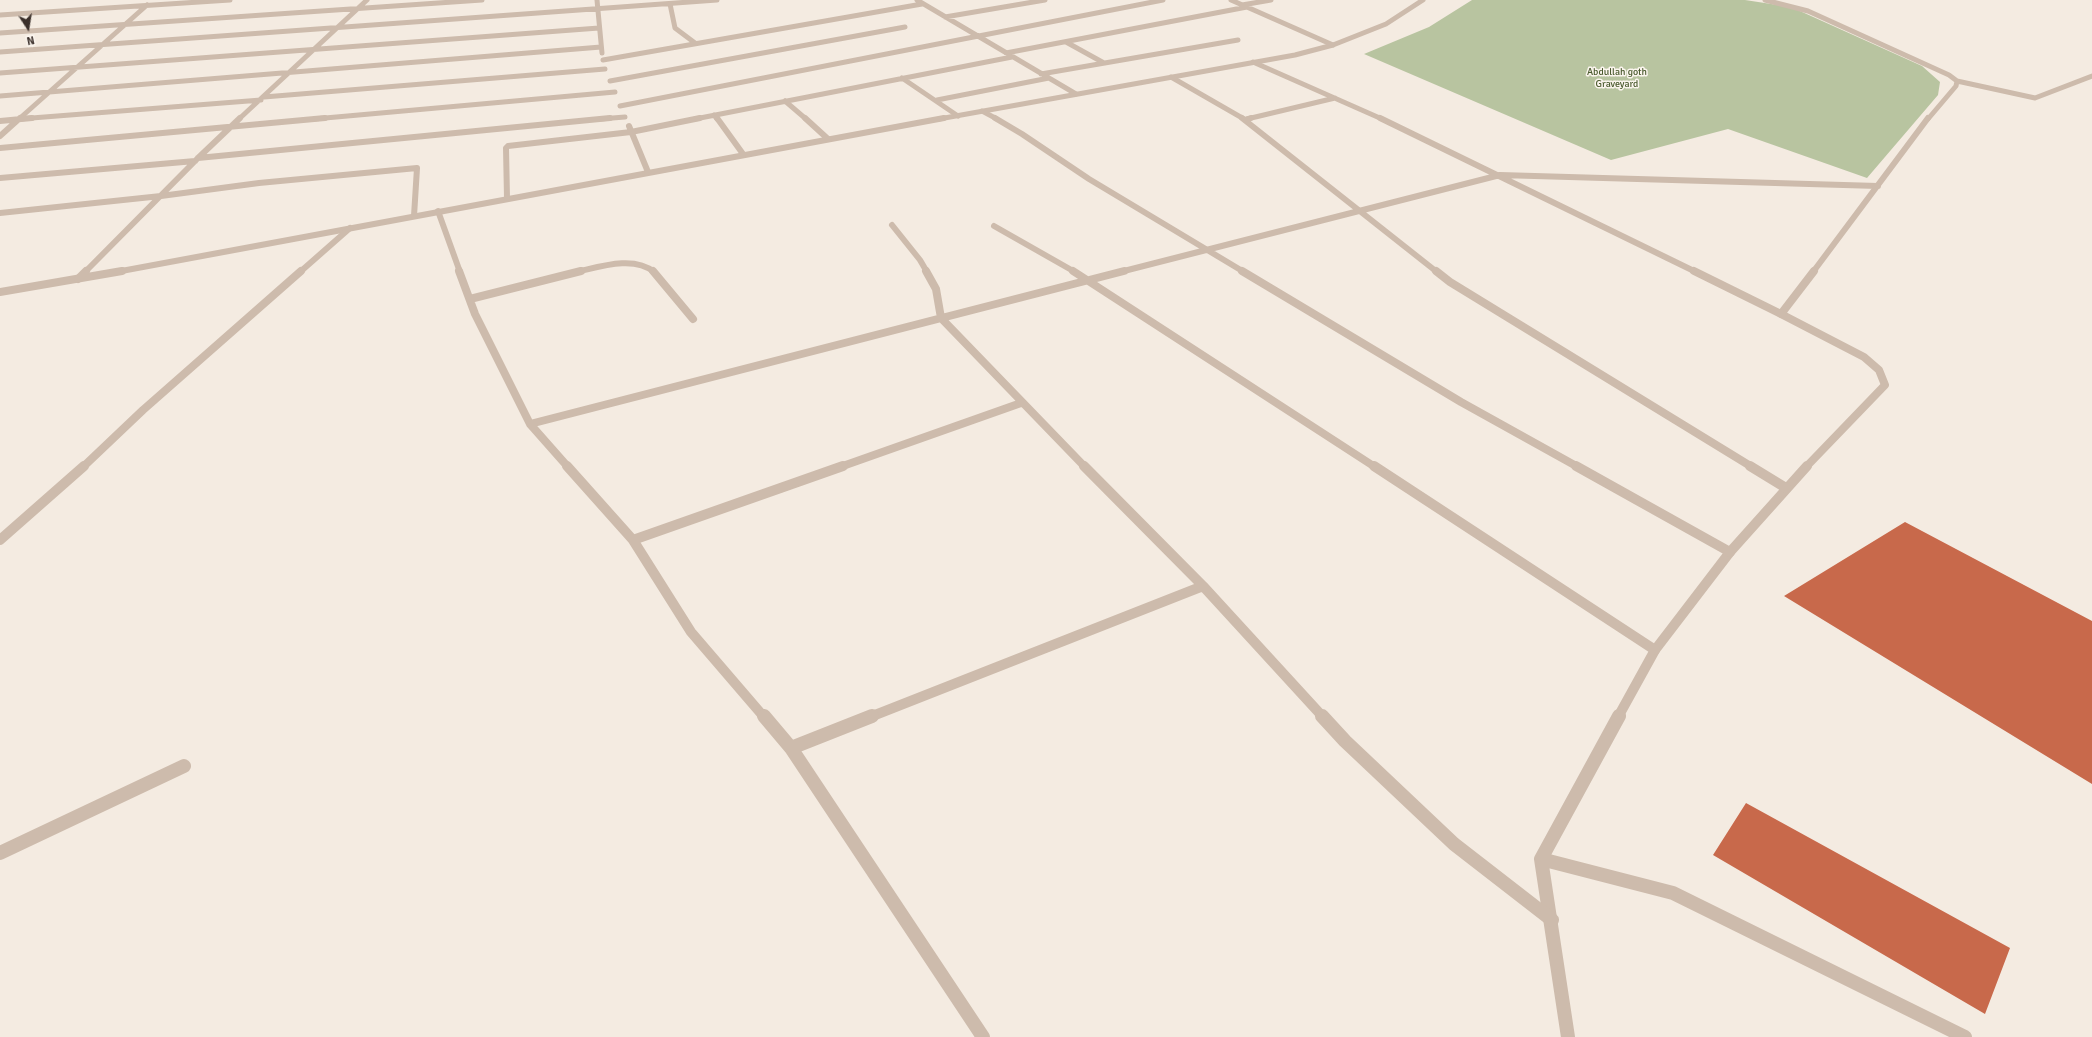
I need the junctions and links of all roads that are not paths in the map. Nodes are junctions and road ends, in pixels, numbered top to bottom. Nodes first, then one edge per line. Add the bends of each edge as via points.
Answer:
1 (153, 0) edge
2 (230, 0) edge
3 (367, 0) edge
4 (482, 0) edge
5 (597, 0) edge
6 (717, 0) edge
7 (1045, 0) edge
8 (1163, 0) edge
9 (1231, 0) edge
10 (1271, 0) edge
11 (1423, 0) edge
12 (1765, 0) edge
13 (920, 1) edge
14 (670, 4) junction
15 (146, 6) junction
16 (1245, 6) junction
17 (360, 8) junction
18 (597, 10) junction
19 (0, 16) edge
20 (945, 17) junction
21 (124, 24) junction
22 (906, 27) dead end
23 (336, 28) junction
24 (599, 28) junction
25 (0, 33) edge
26 (978, 36) junction
27 (1238, 40) dead end
28 (1066, 42) junction
29 (695, 43) junction
30 (101, 45) junction
31 (1333, 45) junction
32 (601, 47) junction
33 (316, 49) junction
34 (0, 52) edge
35 (1006, 53) junction
36 (1012, 57) junction
37 (603, 60) junction
38 (1253, 62) junction
39 (1104, 63) junction
40 (75, 67) junction
41 (605, 69) junction
42 (291, 72) junction
43 (0, 73) edge
44 (1041, 74) junction
45 (2092, 76) edge
46 (1171, 77) junction
47 (902, 78) junction
48 (1049, 78) junction
49 (610, 81) junction
50 (1957, 81) junction
51 (49, 92) junction
52 (615, 92) junction
53 (1076, 94) junction
54 (0, 96) edge
55 (1335, 98) junction
56 (262, 99) junction
57 (937, 100) junction
58 (785, 101) junction
59 (620, 106) junction
60 (982, 111) junction
61 (714, 115) junction
62 (958, 116) junction
63 (625, 118) junction
64 (19, 119) junction
65 (1245, 120) junction
66 (0, 121) edge
67 (232, 126) junction
68 (631, 132) junction
69 (0, 136) edge
70 (828, 139) junction
71 (0, 148) edge
72 (743, 154) junction
73 (197, 160) junction
74 (648, 172) junction
75 (1500, 176) junction
76 (0, 178) edge
77 (1878, 186) junction
78 (161, 196) junction
79 (508, 198) junction
80 (1360, 210) junction
81 (438, 211) junction
82 (0, 213) edge
83 (414, 216) junction
84 (892, 225) dead end
85 (994, 226) dead end
86 (350, 228) junction
87 (1208, 249) junction
88 (78, 279) junction
89 (1089, 280) junction
90 (0, 292) edge
91 (470, 299) junction
92 (1781, 314) junction
93 (941, 318) junction
94 (693, 319) dead end
95 (1021, 404) junction
96 (530, 424) junction
97 (1786, 488) junction
98 (0, 540) edge
99 (633, 540) junction
100 (1730, 552) junction
101 (1203, 586) junction
102 (1655, 650) junction
103 (791, 748) junction
104 (184, 766) dead end
105 (0, 853) edge
106 (1542, 859) junction
107 (1552, 920) junction
108 (983, 1037) edge
109 (1568, 1037) edge
110 (1965, 1037) edge

1 - 15 street
2 - 15 street
3 - 17 street
4 - 17 street
5 - 18 street
6 - 14 street
7 - 20 street
8 - 26 street
9 - 16 street
10 - 16 street
11 - 31 street via 1386,24
12 - 50 street via 1805,9
13 - 20 street
13 - 29 street
14 - 18 street
14 - 29 street via 675,28
15 - 19 street
15 - 21 street
16 - 28 street
16 - 31 street
17 - 21 street
17 - 23 street
18 - 23 street
18 - 24 street
20 - 26 street
21 - 25 street
21 - 30 street
22 - 49 street
23 - 30 street
23 - 33 street
24 - 32 street
24 - 33 street
26 - 35 street
26 - 59 street
27 - 39 street
28 - 35 street
28 - 39 street
29 - 37 street
30 - 34 street
30 - 40 street
31 - 38 street
32 - 37 street
32 - 42 street
33 - 40 street
33 - 42 street
35 - 36 street
36 - 44 street
36 - 47 street
37 - 41 street
38 - 46 street
38 - 55 street
39 - 44 street
40 - 43 street
40 - 51 street
41 - 49 street
41 - 56 street
42 - 51 street
42 - 56 street
44 - 48 street
45 - 50 street via 2035,98
46 - 53 street
46 - 65 street
47 - 57 street
47 - 58 street
48 - 53 street
48 - 57 street
49 - 52 street
50 - 77 street via 1956,86
51 - 54 street
51 - 64 street
52 - 59 street
52 - 67 street
53 - 60 street
55 - 65 street
55 - 75 street
56 - 64 street
56 - 67 street
57 - 62 street
58 - 61 street
58 - 70 street
59 - 63 street
60 - 62 street
60 - 87 street via 1022,134 1089,179
61 - 68 street
61 - 72 street
62 - 70 street
63 - 68 street
63 - 73 street
64 - 66 street
64 - 69 street
65 - 80 street
67 - 71 street
67 - 73 street
68 - 74 street
68 - 79 street via 508,146
70 - 72 street
72 - 74 street
73 - 76 street
73 - 78 street
74 - 79 street
75 - 77 street
75 - 80 street
75 - 92 street
77 - 92 street
78 - 82 street
78 - 83 street via 259,183 417,168
78 - 88 street
79 - 81 street
80 - 87 street
80 - 97 street via 1450,282
81 - 83 street
81 - 91 street
83 - 86 street
84 - 93 street via 920,260 936,289
85 - 89 street
86 - 88 street
86 - 98 street
87 - 89 street
87 - 100 street via 1461,402
88 - 90 street
89 - 93 street
89 - 102 street
91 - 94 street via 598,267 624,263 645,265 661,279
91 - 96 street
92 - 97 street via 1864,357 1879,370 1885,385
93 - 95 street
93 - 96 street
95 - 99 street
95 - 101 street
96 - 99 street
97 - 100 street
99 - 103 street via 691,632
100 - 102 street
101 - 103 street
101 - 107 street via 1346,741 1454,844
102 - 106 street
103 - 108 street
104 - 105 street
106 - 107 street
106 - 110 street via 1673,893
107 - 109 street

